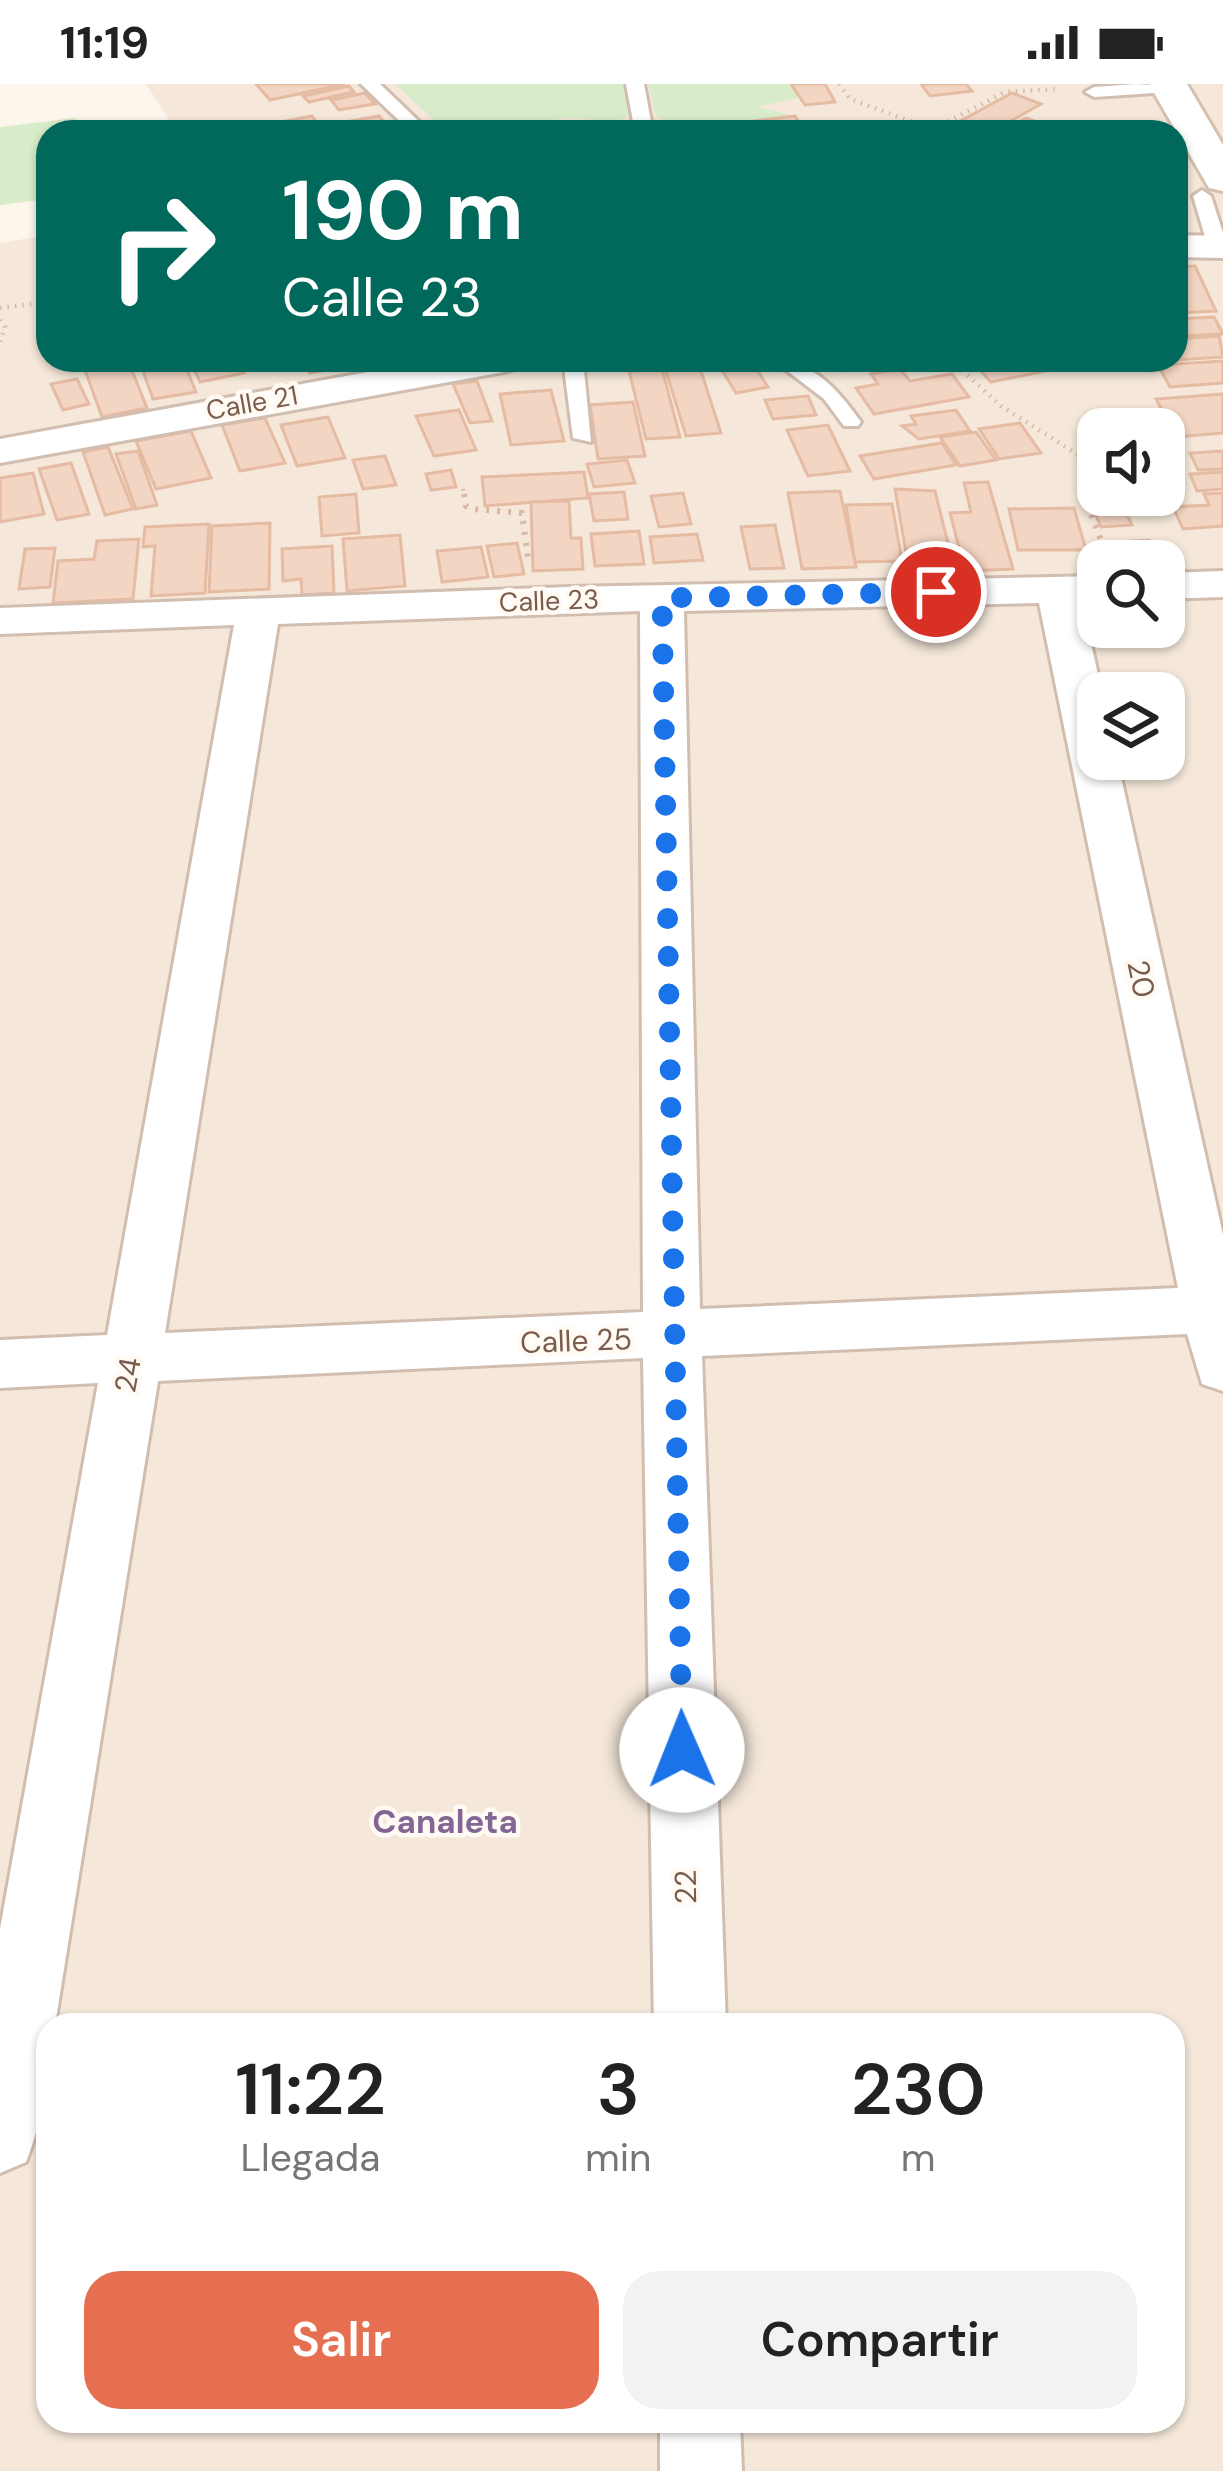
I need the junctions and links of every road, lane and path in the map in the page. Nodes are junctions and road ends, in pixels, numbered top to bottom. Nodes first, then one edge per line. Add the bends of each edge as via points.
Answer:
1 (370, 84) edge
2 (635, 84) edge
3 (839, 84) edge
4 (1155, 86) edge
5 (1086, 90) joint
6 (408, 120) edge
7 (642, 120) edge
8 (902, 120) edge
9 (951, 120) edge
10 (1174, 120) edge
11 (1188, 145) edge
12 (1212, 188) edge
13 (1188, 246) edge
14 (1220, 247) edge
15 (36, 304) edge
16 (0, 308) edge
17 (0, 320) edge
18 (0, 343) edge
19 (446, 372) edge
20 (575, 372) edge
21 (799, 372) edge
22 (964, 372) edge
23 (851, 422) dead end
24 (584, 438) dead end
25 (0, 451) edge
26 (464, 489) dead end
27 (1101, 540) edge
28 (1223, 584) edge
29 (1185, 585) edge
30 (1077, 590) edge
31 (662, 598) junction
32 (544, 601) junction
33 (258, 614) junction
34 (0, 622) edge
35 (1089, 648) edge
36 (1218, 1309) edge
37 (672, 1337) junction
38 (130, 1359) junction
39 (0, 1364) edge
40 (1223, 1367) edge
41 (690, 2013) edge
42 (0, 2136) edge
43 (700, 2433) edge
44 (701, 2471) edge

1 - 6 lane
2 - 7 lane
3 - 8 path via 850,100
4 - 5 lane
4 - 10 street
5 - 9 path via 1005,92
11 - 12 street
12 - 14 lane
13 - 14 street
15 - 16 path
17 - 18 path
19 - 25 street, Calle 21
20 - 24 lane
21 - 23 lane
22 - 27 path via 1010,413 1078,454 1092,482 1088,504
26 - 32 path via 473,509 523,513 529,571 542,578
28 - 29 street
30 - 31 street, Calle 23
31 - 32 street, Calle 23
31 - 37 street, 22
32 - 33 street, Calle 23
33 - 34 street, Calle 23
33 - 38 street, 24
35 - 36 street, 20
36 - 37 street, Calle 25
36 - 40 street, 20
37 - 38 street, Calle 25
37 - 41 street, 22
38 - 39 street, Calle 25
38 - 42 street, 24
43 - 44 street

